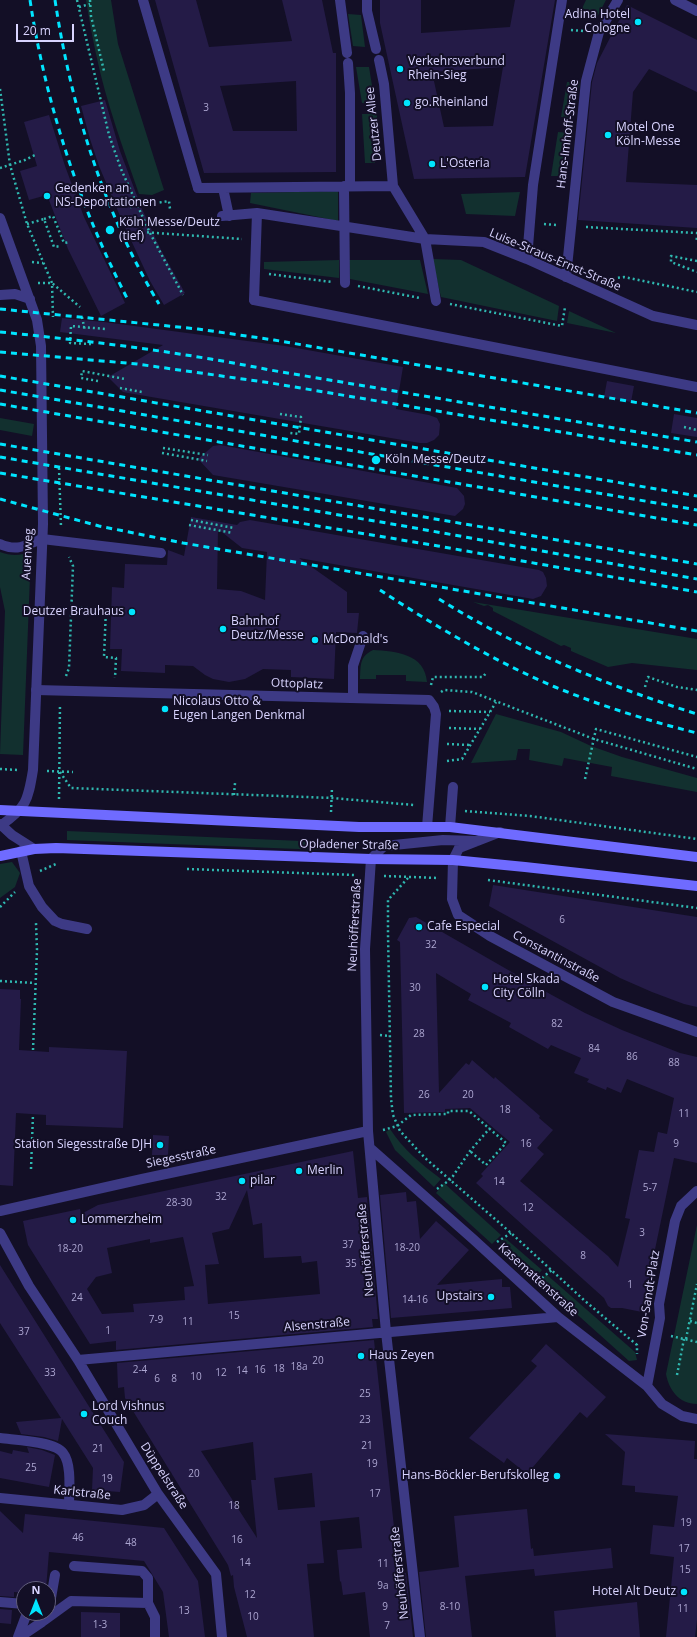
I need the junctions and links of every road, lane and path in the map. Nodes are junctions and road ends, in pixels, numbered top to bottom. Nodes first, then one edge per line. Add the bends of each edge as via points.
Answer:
1 (77, 0) edge
2 (90, 0) edge
3 (144, 0) edge
4 (340, 0) edge
5 (367, 0) edge
6 (562, 0) edge
7 (618, 0) edge
8 (675, 0) edge
9 (90, 4) junction
10 (79, 7) junction
11 (697, 11) edge
12 (557, 28) junction
13 (599, 32) junction
14 (376, 49) dead end
15 (347, 52) dead end
16 (378, 60) dead end
17 (348, 63) dead end
18 (104, 71) dead end
19 (0, 89) edge
20 (0, 125) edge
21 (5, 125) junction
22 (36, 154) dead end
23 (10, 165) junction
24 (0, 168) edge
25 (347, 186) junction
26 (393, 186) junction
27 (223, 188) junction
28 (137, 206) junction
29 (130, 207) dead end
30 (170, 208) dead end
31 (257, 213) junction
32 (0, 219) edge
33 (44, 219) junction
34 (27, 224) junction
35 (344, 226) junction
36 (625, 230) dead end
37 (142, 232) dead end
38 (150, 233) junction
39 (697, 233) edge
40 (697, 238) edge
41 (425, 239) junction
42 (256, 240) junction
43 (70, 242) dead end
44 (697, 242) edge
45 (61, 246) dead end
46 (527, 259) junction
47 (697, 261) edge
48 (255, 272) junction
49 (697, 272) edge
50 (566, 277) junction
51 (52, 283) junction
52 (345, 283) junction
53 (580, 283) junction
54 (697, 292) edge
55 (0, 295) edge
56 (183, 295) dead end
57 (30, 299) junction
58 (52, 301) dead end
59 (436, 301) junction
60 (80, 306) dead end
61 (565, 306) dead end
62 (82, 318) dead end
63 (697, 325) edge
64 (105, 329) dead end
65 (85, 331) dead end
66 (91, 344) dead end
67 (125, 379) dead end
68 (98, 381) dead end
69 (697, 387) edge
70 (120, 388) dead end
71 (142, 392) dead end
72 (280, 414) dead end
73 (684, 427) dead end
74 (697, 430) edge
75 (290, 433) dead end
76 (163, 448) dead end
77 (162, 453) dead end
78 (208, 456) dead end
79 (207, 461) dead end
80 (190, 520) dead end
81 (190, 525) dead end
82 (234, 528) dead end
83 (233, 534) dead end
84 (42, 539) junction
85 (62, 541) junction
86 (0, 544) edge
87 (161, 554) dead end
88 (71, 607) junction
89 (363, 636) dead end
90 (116, 672) dead end
91 (486, 673) dead end
92 (645, 687) dead end
93 (36, 690) junction
94 (697, 690) edge
95 (61, 691) junction
96 (353, 698) junction
97 (429, 700) junction
98 (496, 702) junction
99 (435, 710) junction
100 (491, 712) junction
101 (435, 728) junction
102 (481, 729) junction
103 (594, 738) junction
104 (434, 744) junction
105 (471, 745) junction
106 (697, 758) edge
107 (432, 764) junction
108 (697, 769) edge
109 (59, 772) junction
110 (73, 772) dead end
111 (585, 780) dead end
112 (234, 783) dead end
113 (453, 786) dead end
114 (234, 795) junction
115 (429, 806) junction
116 (0, 810) edge
117 (21, 810) junction
118 (451, 810) junction
119 (0, 825) edge
120 (427, 827) junction
121 (450, 827) junction
122 (500, 832) junction
123 (697, 839) edge
124 (477, 841) junction
125 (34, 849) junction
126 (21, 851) junction
127 (0, 856) edge
128 (697, 857) edge
129 (371, 859) junction
130 (453, 860) junction
131 (56, 864) dead end
132 (64, 864) dead end
133 (181, 869) dead end
134 (343, 875) dead end
135 (370, 875) junction
136 (408, 878) junction
137 (432, 878) dead end
138 (486, 880) dead end
139 (697, 886) edge
140 (697, 908) edge
141 (36, 919) dead end
142 (87, 929) dead end
143 (383, 977) dead end
144 (388, 977) junction
145 (0, 981) edge
146 (36, 983) junction
147 (697, 1032) edge
148 (380, 1035) dead end
149 (390, 1036) junction
150 (33, 1050) dead end
151 (386, 1089) dead end
152 (390, 1089) junction
153 (33, 1114) dead end
154 (397, 1126) junction
155 (490, 1128) junction
156 (384, 1130) dead end
157 (368, 1131) junction
158 (370, 1148) junction
159 (470, 1151) junction
160 (31, 1169) dead end
161 (451, 1179) junction
162 (437, 1188) dead end
163 (697, 1191) edge
164 (0, 1212) edge
165 (0, 1233) edge
166 (511, 1233) junction
167 (497, 1242) dead end
168 (552, 1270) junction
169 (539, 1279) dead end
170 (697, 1284) edge
171 (558, 1316) junction
172 (690, 1321) junction
173 (697, 1323) edge
174 (386, 1332) junction
175 (657, 1333) junction
176 (685, 1339) junction
177 (697, 1342) edge
178 (637, 1352) dead end
179 (78, 1360) junction
180 (677, 1375) dead end
181 (647, 1386) junction
182 (697, 1419) edge
183 (0, 1438) edge
184 (158, 1494) junction
185 (0, 1498) edge
186 (69, 1505) junction
187 (74, 1566) dead end
188 (55, 1575) dead end
189 (54, 1581) edge
190 (0, 1602) edge
191 (16, 1603) edge
192 (148, 1603) junction
193 (56, 1610) edge
194 (24, 1621) edge
195 (40, 1621) edge
196 (19, 1637) edge
197 (156, 1637) edge
198 (222, 1637) edge
199 (420, 1637) edge

1 - 10 path
2 - 9 path
3 - 27 street via 198,188
4 - 15 street
5 - 14 street
6 - 12 street, Hans-Imhoff-Straße
7 - 13 street, Hans-Imhoff-Straße
8 - 11 street
9 - 10 path
9 - 18 path
10 - 28 path via 109,135
12 - 13 path
12 - 46 street, Hans-Imhoff-Straße via 533,185
13 - 50 street, Hans-Imhoff-Straße via 586,81
16 - 26 street, Deutzer Allee via 384,84
17 - 25 street, Deutzer Allee via 350,93
19 - 21 path
20 - 21 path
21 - 23 path
22 - 23 path
23 - 24 path
23 - 34 path
25 - 26 street
25 - 27 street
25 - 35 street, Deutzer Allee
26 - 41 street
27 - 31 street via 225,216
28 - 29 path
28 - 30 path via 169,201
28 - 38 path
31 - 35 street, Luise-Straus-Ernst-Straße
31 - 42 street
32 - 57 street, Auenweg
33 - 34 path
33 - 43 path via 53,216 64,243
33 - 45 path via 54,247
34 - 51 path
35 - 41 street, Luise-Straus-Ernst-Straße
35 - 52 street, Deutzer Allee
36 - 39 path
37 - 38 path
38 - 42 path
38 - 56 path
40 - 44 path
41 - 46 street, Luise-Straus-Ernst-Straße via 484,242
41 - 59 street
42 - 48 street
46 - 50 street, Luise-Straus-Ernst-Straße
47 - 49 path via 671,256 671,262
48 - 52 path
48 - 69 street via 254,300
50 - 53 street, Luise-Straus-Ernst-Straße
51 - 58 path
51 - 60 path
52 - 59 path
53 - 54 path via 624,277
53 - 63 street, Luise-Straus-Ernst-Straße via 653,316
55 - 57 street via 15,294
57 - 84 street, Auenweg via 37,320 41,346
59 - 61 path via 562,326
62 - 65 path
64 - 66 path via 71,326 70,343
67 - 68 path via 82,371 81,378
70 - 71 path
72 - 75 path via 301,417 299,434
73 - 74 path
76 - 78 path
77 - 79 path
80 - 82 path
81 - 83 path
84 - 85 street
84 - 86 street via 20,547 10,548
84 - 93 street, Auenweg
85 - 87 street
85 - 88 path via 73,566
88 - 90 path via 106,609 104,657 116,658
88 - 95 path via 69,668
89 - 96 street via 353,666
91 - 97 path via 483,677 433,677
92 - 94 path via 648,677 677,687
93 - 95 street, Ottoplatz
93 - 117 street, Auenweg via 33,770 30,793
95 - 96 street, Ottoplatz
95 - 109 path
96 - 97 street, Ottoplatz
97 - 98 path via 444,690 472,692
97 - 99 street
98 - 100 path
98 - 103 path
99 - 100 path
99 - 101 street
100 - 102 path
101 - 102 path
101 - 104 street
102 - 105 path
103 - 106 path via 596,729
103 - 108 path
103 - 111 path
104 - 105 path
104 - 107 street
105 - 107 path via 462,759
107 - 115 street
109 - 110 path
109 - 114 path via 70,788
112 - 114 path
113 - 118 street
114 - 115 path via 332,798
115 - 120 street
116 - 117 main road, Opladener Straße
117 - 119 street
117 - 120 main road, Opladener Straße
118 - 121 street
118 - 123 path via 530,816
119 - 125 street
120 - 121 main road, Opladener Straße
121 - 122 main road, Opladener Straße
122 - 124 street
122 - 128 main road, Opladener Straße
124 - 129 street via 444,840 384,846
124 - 130 street via 459,848
125 - 126 main road, Opladener Straße
125 - 129 main road, Opladener Straße
126 - 127 main road, Opladener Straße
126 - 142 street via 29,886 42,907 55,921
129 - 130 main road, Opladener Straße
129 - 135 street, Neuhöfferstraße
130 - 139 main road, Opladener Straße
130 - 147 street, Constantinstraße via 452,899 458,914 490,936 613,1002
131 - 132 path
133 - 134 path
135 - 136 path
135 - 157 street, Neuhöfferstraße via 365,949
136 - 137 path
136 - 144 path via 388,900
138 - 140 path
141 - 146 path
143 - 144 path
144 - 149 path
145 - 146 path
146 - 150 path
148 - 149 path
149 - 152 path
151 - 152 path
152 - 154 path
153 - 160 path
154 - 155 path via 411,1115 448,1114 469,1110
154 - 156 path
154 - 161 path via 425,1158
155 - 159 path
155 - 159 path via 506,1143 486,1165
157 - 158 street, Neuhöfferstraße
157 - 164 street, Siegesstraße
158 - 171 street, Kasemattenstraße
158 - 174 street, Neuhöfferstraße
159 - 161 path
161 - 162 path
161 - 166 path
163 - 175 street, Von-Sandt-Platz via 681,1206 675,1221 659,1304
165 - 179 street, Düppelstraße via 29,1286
166 - 167 path
166 - 168 path
168 - 169 path
168 - 178 path via 637,1345
170 - 172 path
171 - 174 street, Alsenstraße
171 - 181 street, Kasemattenstraße
172 - 173 path
172 - 176 path
174 - 179 street, Alsenstraße
174 - 199 street, Neuhöfferstraße
175 - 176 path
175 - 181 street, Von-Sandt-Platz
176 - 177 path
176 - 180 path
179 - 184 street, Düppelstraße
181 - 182 street, Kasemattenstraße via 662,1404 682,1416
183 - 186 street via 46,1444 63,1452 67,1459 69,1476
184 - 186 street, Karlstraße via 144,1505 122,1510
184 - 198 street, Düppelstraße via 216,1574
185 - 186 street, Karlstraße
187 - 192 street via 142,1571 148,1578
188 - 189 street
190 - 191 street
192 - 193 street via 71,1600
192 - 197 street via 156,1617
194 - 196 street
195 - 196 street

